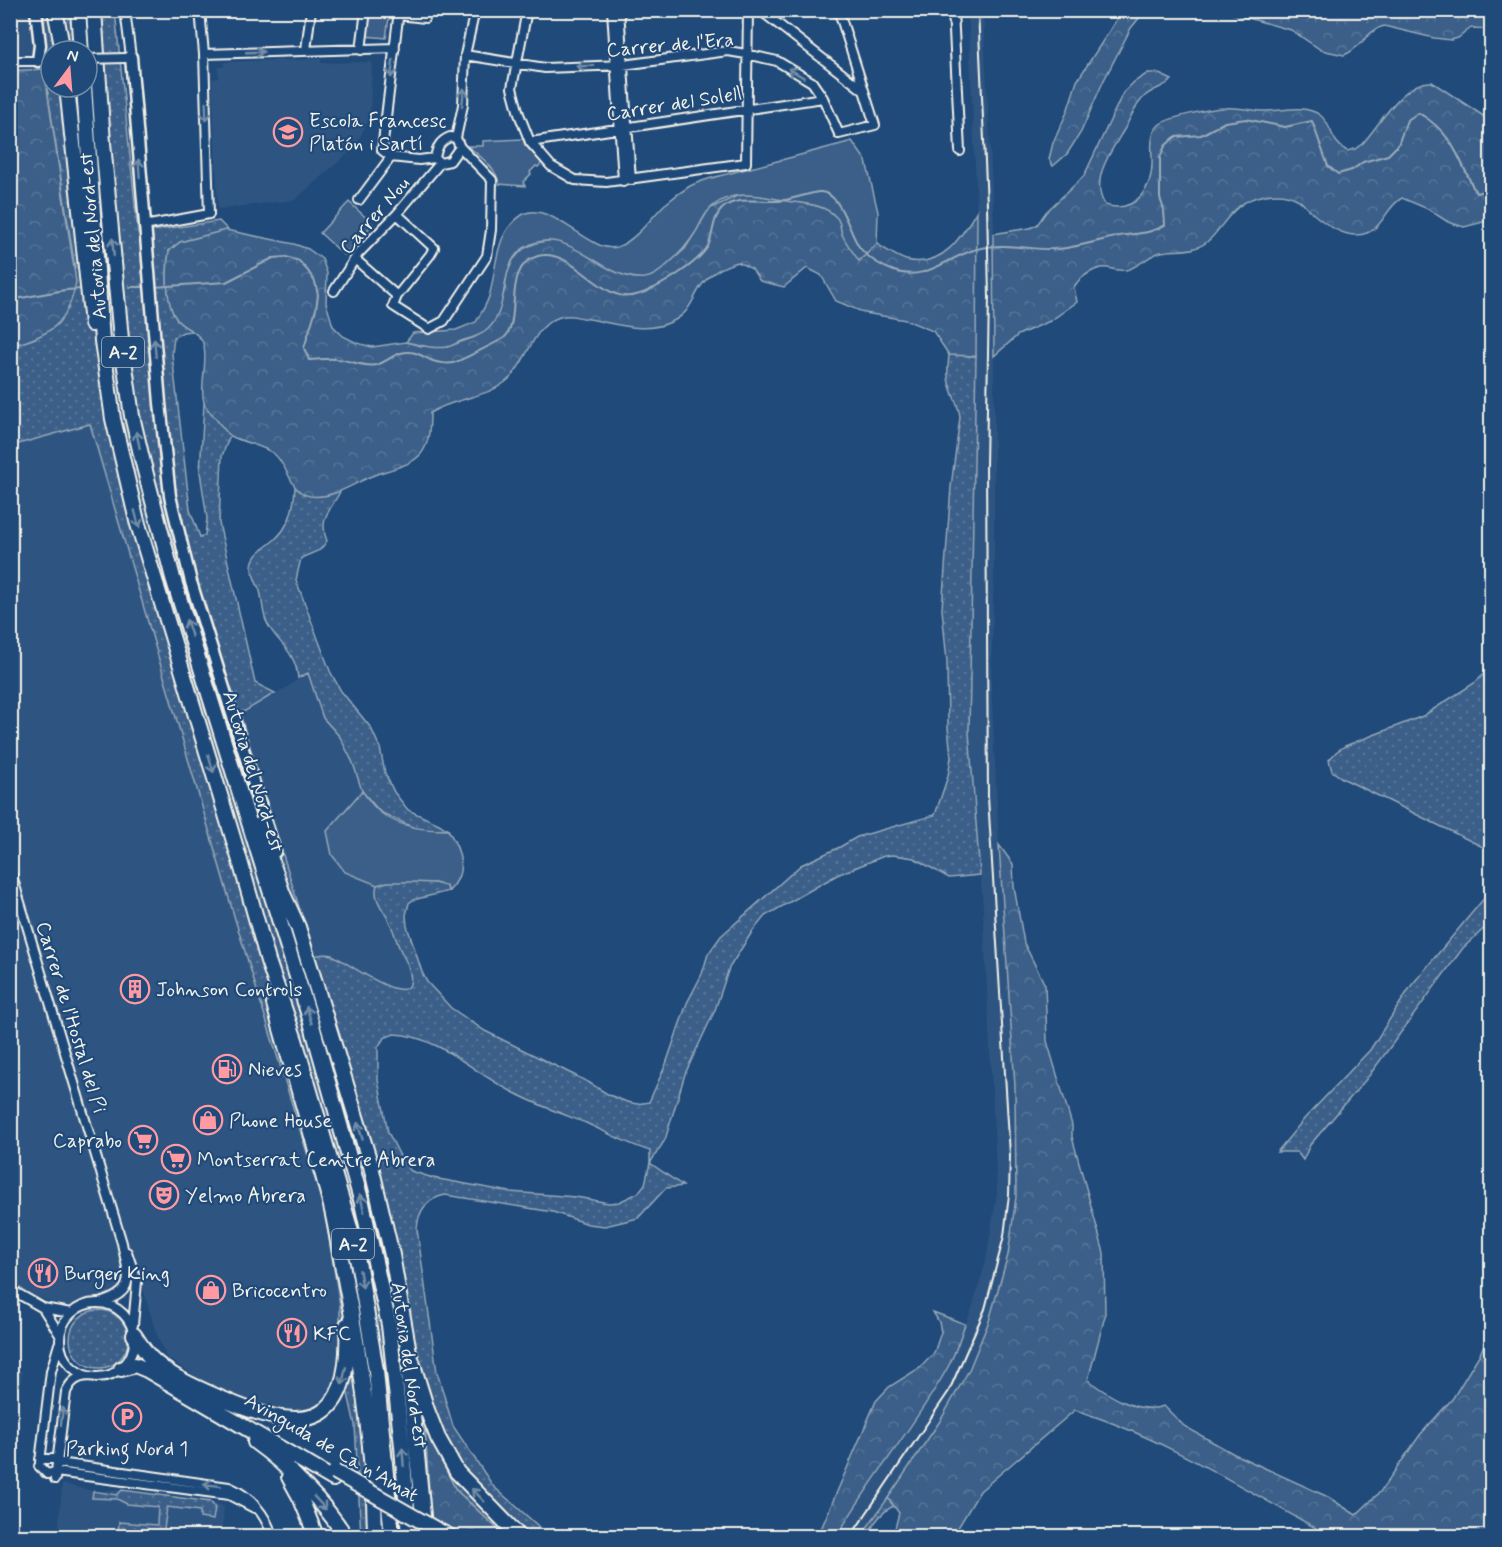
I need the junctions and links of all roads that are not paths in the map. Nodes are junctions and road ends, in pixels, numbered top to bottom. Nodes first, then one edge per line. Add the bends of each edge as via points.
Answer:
1 (36, 10) edge
2 (55, 10) edge
3 (78, 10) edge
4 (93, 10) edge
5 (125, 10) edge
6 (200, 10) edge
7 (311, 10) edge
8 (366, 10) edge
9 (426, 10) edge
10 (475, 10) edge
11 (527, 10) edge
12 (612, 10) edge
13 (619, 10) edge
14 (748, 10) edge
15 (760, 10) edge
16 (834, 10) edge
17 (953, 10) edge
18 (399, 13) edge
19 (61, 39) edge
20 (80, 39) edge
21 (395, 48) junction
22 (306, 50) junction
23 (361, 50) junction
24 (204, 54) junction
25 (746, 54) junction
26 (465, 56) junction
27 (128, 57) junction
28 (99, 58) edge
29 (38, 61) joint
30 (10, 62) edge
31 (517, 64) junction
32 (619, 65) junction
33 (863, 90) junction
34 (823, 98) junction
35 (68, 99) edge
36 (85, 99) edge
37 (745, 109) junction
38 (623, 128) junction
39 (456, 138) junction
40 (530, 142) junction
41 (460, 147) junction
42 (382, 150) junction
43 (960, 151) dead end
44 (391, 157) junction
45 (437, 160) junction
46 (377, 176) junction
47 (627, 180) junction
48 (359, 200) dead end
49 (397, 213) junction
50 (144, 226) junction
51 (355, 259) junction
52 (334, 291) dead end
53 (397, 296) junction
54 (110, 400) junction
55 (207, 684) junction
56 (10, 869) edge
57 (298, 927) junction
58 (268, 961) junction
59 (122, 1243) junction
60 (344, 1275) junction
61 (10, 1289) edge
62 (99, 1303) junction
63 (43, 1308) junction
64 (71, 1313) junction
65 (134, 1332) junction
66 (60, 1339) junction
67 (409, 1352) junction
68 (121, 1369) junction
69 (90, 1376) junction
70 (196, 1393) junction
71 (57, 1461) junction
72 (40, 1465) junction
73 (282, 1465) junction
74 (56, 1475) junction
75 (150, 1475) junction
76 (334, 1476) junction
77 (111, 1479) junction
78 (260, 1512) junction
79 (272, 1536) edge
80 (316, 1536) edge
81 (345, 1536) edge
82 (375, 1536) edge
83 (392, 1536) edge
84 (409, 1536) edge
85 (425, 1536) edge
86 (432, 1536) edge
87 (449, 1536) edge
88 (519, 1536) edge

1 - 29 street
2 - 19 highway
3 - 20 highway
55 -> 4 highway, Autovia del Nord-est / A-2 via 173,578 132,416 119,319
5 - 27 street
6 - 24 street
7 - 22 street
8 - 23 street
9 - 18 street via 425,18
10 - 26 street
11 - 31 street
12 - 32 street
13 - 32 street
14 - 25 street
15 - 33 street
16 - 33 street via 840,15
17 - 43 street
18 - 21 street
21 - 23 street
21 -> 42 street
22 - 23 street
24 -> 22 street
24 -> 50 street via 209,214
25 - 32 street, Carrer de l'Era via 728,51
34 -> 25 street, Carrer de l'Era via 812,82 777,61
25 - 37 street
26 - 31 street, Carrer de l'Era
39 -> 26 street via 463,105
27 - 28 street, bridge
50 -> 27 street
29 - 30 street
32 -> 31 street, Carrer de l'Era via 544,68
31 - 40 street via 513,88
32 - 38 street
33 - 34 street, Carrer de l'Era via 875,125 841,134
34 - 37 street, Carrer del Solell
35 - 54 highway via 94,340
36 - 54 highway, Autovia del Nord-est / A-2 via 102,341
37 - 38 street, Carrer del Solell
37 - 47 street via 746,163
38 - 40 street, Carrer del Solell
38 - 47 street
39 - 41 street
39 - 45 street via 443,140 437,147
40 - 47 street via 551,166 575,180
41 - 45 street via 450,161
41 - 53 street via 492,180 487,256 444,321 429,329 393,306
42 - 44 street
42 - 46 street
44 - 45 street
44 - 46 street
45 - 49 street, Carrer Nou
46 - 48 street
49 - 51 street, Carrer Nou
49 - 53 street via 434,248
57 -> 50 street via 173,513 165,464
51 - 52 street, Carrer Nou
51 - 53 street
54 -> 58 highway, Autovia del Nord-est / A-2 via 137,521
55 - 57 highway
84 -> 55 highway, Autovia del Nord-est / A-2 via 389,1325 362,1203
56 - 59 street, Carrer de l'Hostal del Pi
67 -> 57 highway via 371,1166
58 - 60 highway via 270,991 331,1205
58 -> 83 highway, Autovia del Nord-est / A-2 via 295,1040 359,1267 376,1371
59 - 62 street, Carrer de l'Hostal del Pi via 129,1278 116,1298
59 - 65 street, Carrer de l'Hostal del Pi via 137,1282
60 -> 70 highway via 346,1373 327,1409 304,1420 288,1420
60 - 82 highway via 362,1380
61 - 63 street
62 - 64 street
62 - 65 street via 121,1310
63 - 64 street
63 - 66 street
64 - 66 street
65 - 68 street via 132,1353
65 - 70 highway via 156,1364
66 - 69 street via 71,1365
66 - 72 street via 51,1371
67 - 85 highway
88 -> 67 highway via 457,1472 438,1438
68 - 69 street via 100,1377
68 - 70 highway via 135,1365
71 -> 69 street via 66,1392 79,1377
70 - 73 highway
70 - 76 highway
71 - 72 street via 47,1458
71 - 74 street
71 - 75 street
72 - 74 street via 47,1474
73 - 80 highway
73 -> 81 highway via 327,1511
74 - 77 street
75 - 77 street via 147,1479 112,1475
78 -> 75 street via 245,1493 229,1487
76 - 86 highway
76 - 87 highway, Avinguda de Ca n'Amat, bridge
77 - 78 street via 229,1495
78 - 79 street

